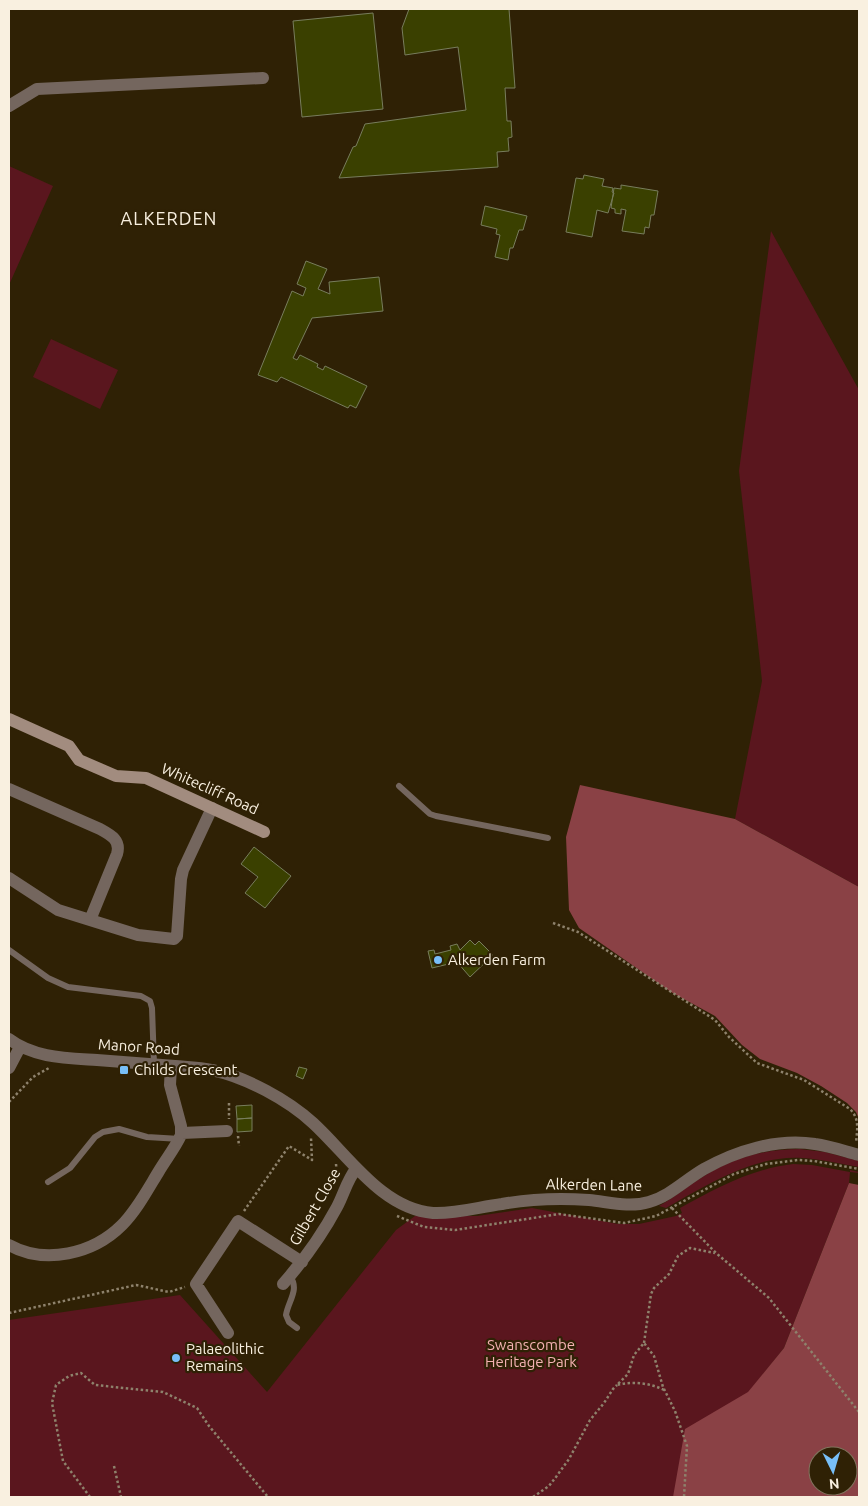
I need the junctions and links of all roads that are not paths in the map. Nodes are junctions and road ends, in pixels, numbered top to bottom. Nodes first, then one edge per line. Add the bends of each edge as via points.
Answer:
1 (263, 78) dead end
2 (9, 106) edge
3 (9, 719) edge
4 (399, 786) dead end
5 (9, 789) edge
6 (212, 808) junction
7 (264, 832) dead end
8 (548, 838) dead end
9 (9, 878) edge
10 (90, 920) junction
11 (9, 950) edge
12 (9, 1039) edge
13 (20, 1047) junction
14 (154, 1064) junction
15 (171, 1066) junction
16 (9, 1068) edge
17 (233, 1134) road end
18 (181, 1136) junction
19 (856, 1155) edge
20 (356, 1169) junction
21 (48, 1182) dead end
22 (9, 1245) edge
23 (302, 1262) junction
24 (287, 1280) joint
25 (297, 1328) dead end
26 (228, 1333) dead end

1 - 2 street via 37,89
3 - 6 street, Whitecliff Road via 69,746 79,760 116,776 146,778
4 - 8 lane via 430,814
5 - 10 street via 100,829 117,841 117,854
6 - 7 street, Whitecliff Road
6 - 10 street via 182,876 175,939 138,935
9 - 10 street via 53,908
11 - 14 lane via 48,978 68,987 141,996 150,1001
12 - 13 street, Manor Road
13 - 14 street, Manor Road via 55,1057
13 - 16 street
14 - 15 street, Manor Road
15 - 18 street via 170,1086
15 - 20 street, Manor Road via 212,1070 271,1094 312,1122
17 - 18 street
18 - 21 lane via 147,1137 119,1129 103,1132 95,1137 70,1168
18 - 22 street via 128,1219 102,1240 76,1251 49,1256 30,1254
19 - 20 street, Alkerden Lane via 809,1143 775,1144 717,1162 662,1197 645,1203 536,1200 443,1213 426,1212 403,1204
20 - 23 street, Gilbert Close via 332,1217
23 - 24 street, Gilbert Close
23 - 26 street via 238,1221 196,1284
24 - 25 lane via 294,1282 294,1293 286,1315

